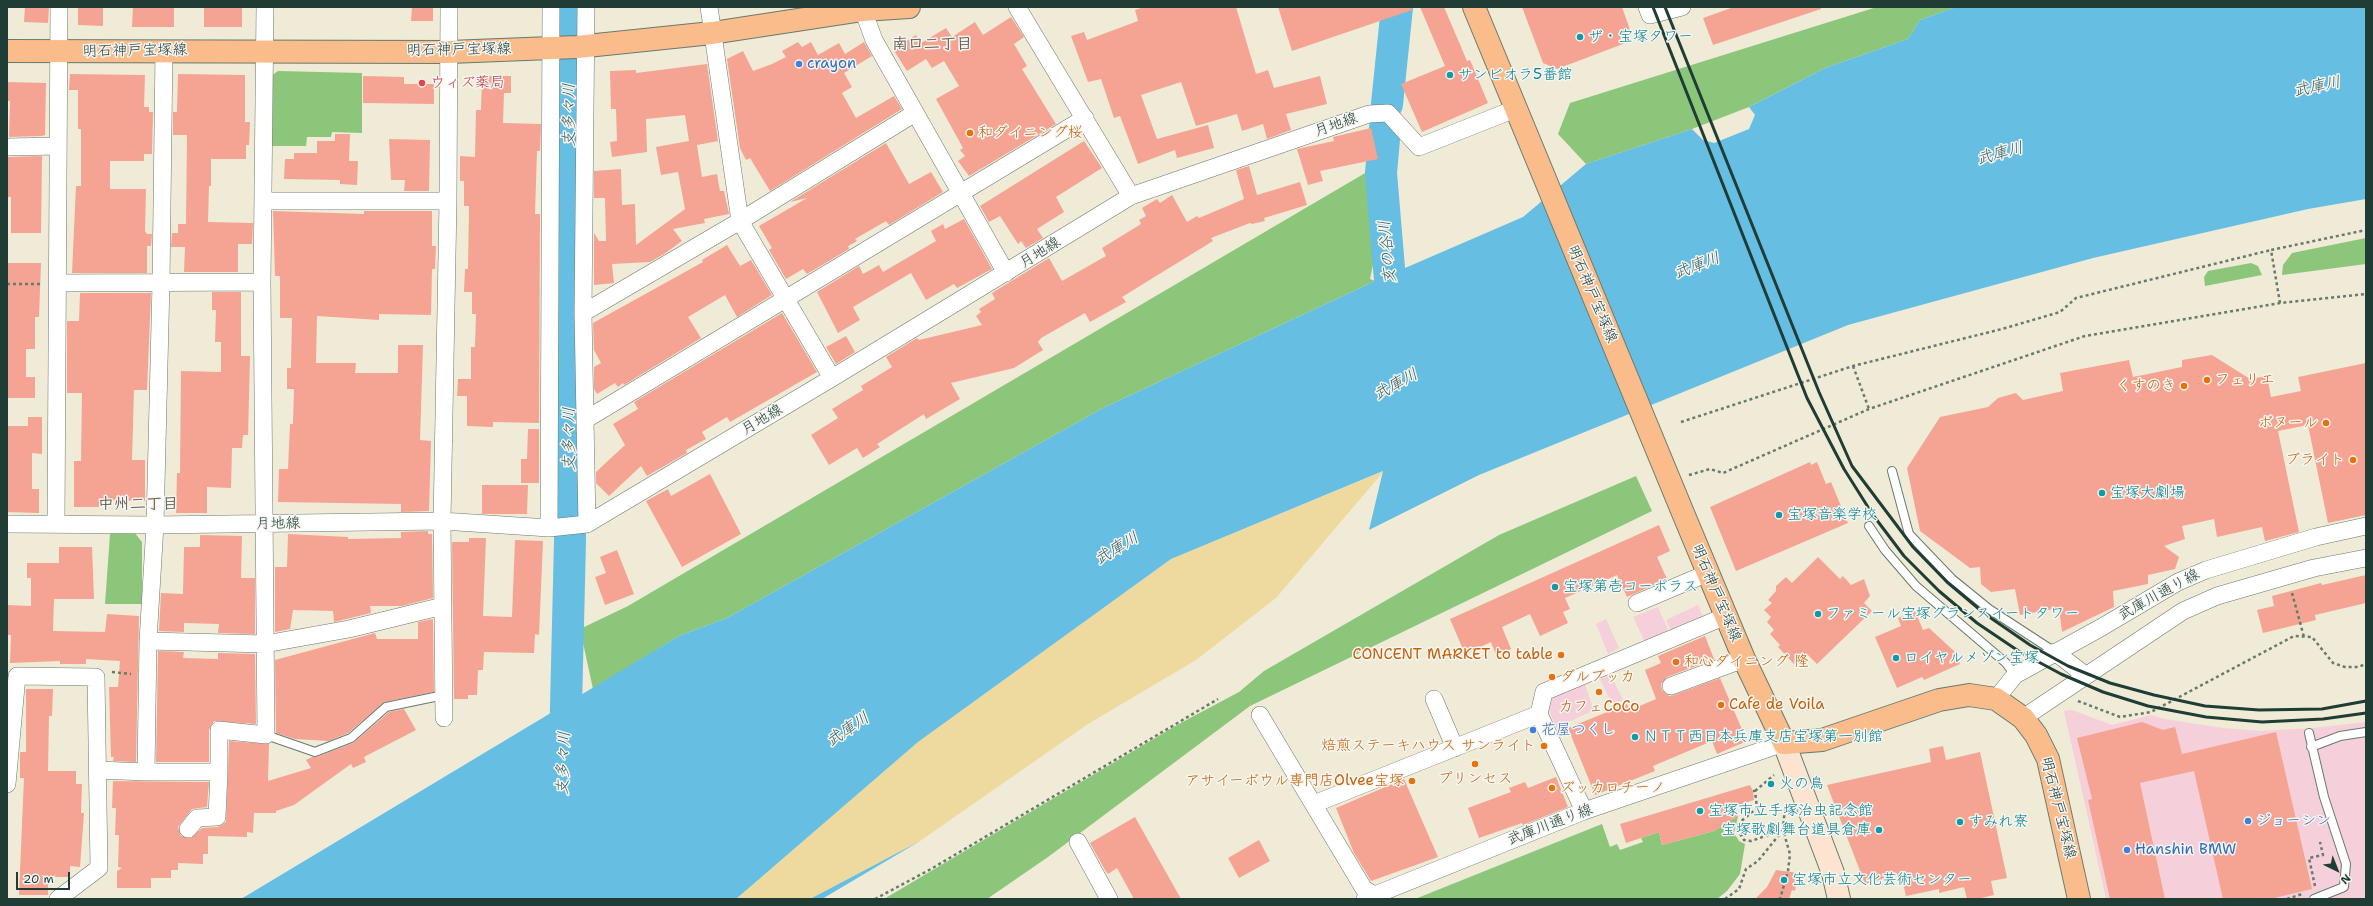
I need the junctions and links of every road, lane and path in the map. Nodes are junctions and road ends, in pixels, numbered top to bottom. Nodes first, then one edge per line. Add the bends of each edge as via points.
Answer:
1 (59, 7) edge
2 (265, 7) edge
3 (449, 7) edge
4 (551, 7) edge
5 (586, 7) edge
6 (709, 7) edge
7 (902, 7) edge
8 (909, 7) edge
9 (1018, 7) edge
10 (1474, 7) edge
11 (1647, 7) edge
12 (1682, 7) edge
13 (863, 10) junction
14 (712, 33) junction
15 (568, 47) junction
16 (164, 50) junction
17 (7, 51) edge
18 (264, 51) junction
19 (58, 52) junction
20 (449, 52) junction
21 (915, 113) junction
22 (1517, 114) junction
23 (1085, 118) junction
24 (58, 146) junction
25 (7, 147) edge
26 (961, 194) junction
27 (1131, 196) junction
28 (263, 201) junction
29 (448, 201) junction
30 (740, 221) junction
31 (2366, 230) edge
32 (2271, 250) junction
33 (1006, 273) junction
34 (262, 282) junction
35 (57, 283) junction
36 (161, 283) junction
37 (7, 284) edge
38 (2366, 294) edge
39 (786, 299) junction
40 (2280, 303) junction
41 (583, 313) junction
42 (1853, 366) junction
43 (832, 378) junction
44 (1869, 409) junction
45 (585, 420) junction
46 (1681, 422) dead end
47 (1892, 471) dead end
48 (1688, 476) dead end
49 (442, 521) junction
50 (7, 524) edge
51 (56, 524) junction
52 (264, 524) junction
53 (584, 524) junction
54 (155, 525) junction
55 (1869, 526) dead end
56 (2366, 526) edge
57 (552, 528) junction
58 (2366, 558) edge
59 (1708, 573) junction
60 (2291, 590) dead end
61 (1637, 603) dead end
62 (443, 606) junction
63 (1726, 616) junction
64 (2304, 637) junction
65 (148, 642) junction
66 (265, 644) junction
67 (2055, 652) junction
68 (1744, 659) junction
69 (2366, 664) edge
70 (148, 675) junction
71 (2015, 675) junction
72 (2085, 675) junction
73 (96, 677) junction
74 (1672, 686) dead end
75 (444, 695) junction
76 (1218, 699) dead end
77 (1434, 699) dead end
78 (1996, 699) junction
79 (2077, 701) dead end
80 (1539, 714) junction
81 (1260, 715) dead end
82 (444, 718) dead end
83 (2023, 718) junction
84 (2366, 732) edge
85 (2309, 733) dead end
86 (266, 736) junction
87 (1784, 744) junction
88 (2311, 747) junction
89 (1455, 748) junction
90 (8, 761) edge
91 (98, 770) junction
92 (146, 772) junction
93 (219, 772) junction
94 (1774, 775) dead end
95 (7, 784) edge
96 (1786, 803) dead end
97 (1314, 804) junction
98 (1584, 811) junction
99 (188, 829) dead end
100 (1783, 830) junction
101 (1078, 842) dead end
102 (2320, 842) dead end
103 (2316, 890) dead end
104 (2309, 892) dead end
105 (1372, 898) edge
106 (58, 899) edge
107 (875, 899) edge
108 (1109, 899) edge
109 (1725, 899) edge
110 (1780, 899) edge
111 (1839, 899) edge
112 (2079, 899) edge
113 (2287, 899) edge
114 (2314, 899) edge

1 - 19 street
2 - 18 street
3 - 20 street
4 - 15 street
5 - 15 street
6 - 14 street
7 - 8 main road, 明石神戸宝塚線
7 - 13 main road, 明石神戸宝塚線
9 - 23 street
10 - 22 main road, 明石神戸宝塚線
11 - 12 street via 1650,15
13 - 14 main road, 明石神戸宝塚線
13 - 21 street via 874,40
14 - 15 main road, 明石神戸宝塚線
14 - 30 street
15 - 20 main road, 明石神戸宝塚線
15 - 41 street
15 - 57 street
16 - 18 main road, 明石神戸宝塚線
16 - 19 main road, 明石神戸宝塚線
16 - 36 street
17 - 19 main road, 明石神戸宝塚線
18 - 20 main road, 明石神戸宝塚線
18 - 28 street
19 - 24 street
20 - 29 street
21 - 26 street
21 - 30 street
22 - 27 street, 月地線 via 1419,147 1388,113 1369,114
22 - 59 main road, 明石神戸宝塚線
23 - 26 street
23 - 27 street
24 - 25 street
24 - 35 street
26 - 33 street
26 - 39 street
27 - 33 street, 月地線
28 - 29 street
28 - 34 street
29 - 49 street
30 - 39 street
30 - 41 street
31 - 32 path
32 - 40 path
32 - 42 path via 2076,298 2060,312
33 - 43 street, 月地線
34 - 36 street
34 - 52 street
35 - 36 street
35 - 37 path
35 - 51 street
36 - 54 street
38 - 40 path
39 - 43 street
39 - 45 street
40 - 44 path via 2085,336
41 - 45 street
42 - 44 path
42 - 46 path
43 - 53 street, 月地線
44 - 48 path via 1723,473 1710,469
45 - 53 street
47 - 67 lane via 1909,534 1952,579 1989,609
49 - 52 street, 月地線
49 - 57 street, 月地線
49 - 62 street
50 - 51 street, 月地線
51 - 54 street, 月地線
52 - 54 street, 月地線
52 - 66 street
53 - 57 street, 月地線
54 - 65 street
55 - 71 lane via 1885,550 1916,586 2006,663
56 - 67 street, 武庫川通り線 via 2316,537 2206,570 2178,582
58 - 72 street, 武庫川通り線 via 2314,568 2217,596 2184,611
59 - 61 street
59 - 63 main road, 明石神戸宝塚線
60 - 64 path
62 - 66 street via 349,629
62 - 75 street
63 - 68 main road, 明石神戸宝塚線
63 - 80 street via 1544,692
64 - 69 path via 2312,637 2333,663 2345,667
64 - 79 path via 2294,636 2151,712 2120,717
65 - 66 street
65 - 70 street
66 - 86 street
67 - 71 street, 武庫川通り線
67 - 72 street
68 - 74 street
68 - 87 main road, 明石神戸宝塚線
70 - 73 path via 104,672
70 - 92 street
71 - 78 street, 武庫川通り線
72 - 83 street, 武庫川通り線
73 - 90 street via 17,676
73 - 91 street
75 - 82 street
75 - 86 lane via 386,707 351,738 315,752
76 - 107 path via 938,865
77 - 89 street
78 - 83 main road, 明石神戸宝塚線
78 - 87 main road, 明石神戸宝塚線 via 1969,695 1939,700 1822,740
80 - 89 street
80 - 98 street
81 - 97 street
83 - 112 main road, 明石神戸宝塚線 via 2036,735 2048,758
84 - 88 lane via 2340,736
85 - 88 lane
86 - 93 street via 219,730
87 - 98 street, 武庫川通り線
87 - 111 street via 1833,873
88 - 114 lane via 2346,864 2344,887
89 - 97 street
90 - 95 street
91 - 92 street
91 - 106 street via 99,868
92 - 93 street
93 - 99 street via 217,817 197,818
94 - 100 path via 1754,791 1757,808 1739,823 1739,836 1751,841
96 - 100 path
97 - 105 street via 1364,889
98 - 105 street, 武庫川通り線
100 - 109 path via 1758,861 1746,868 1739,889
100 - 110 path via 1790,854
101 - 108 street
102 - 103 path via 2323,855 2309,858
104 - 113 path

